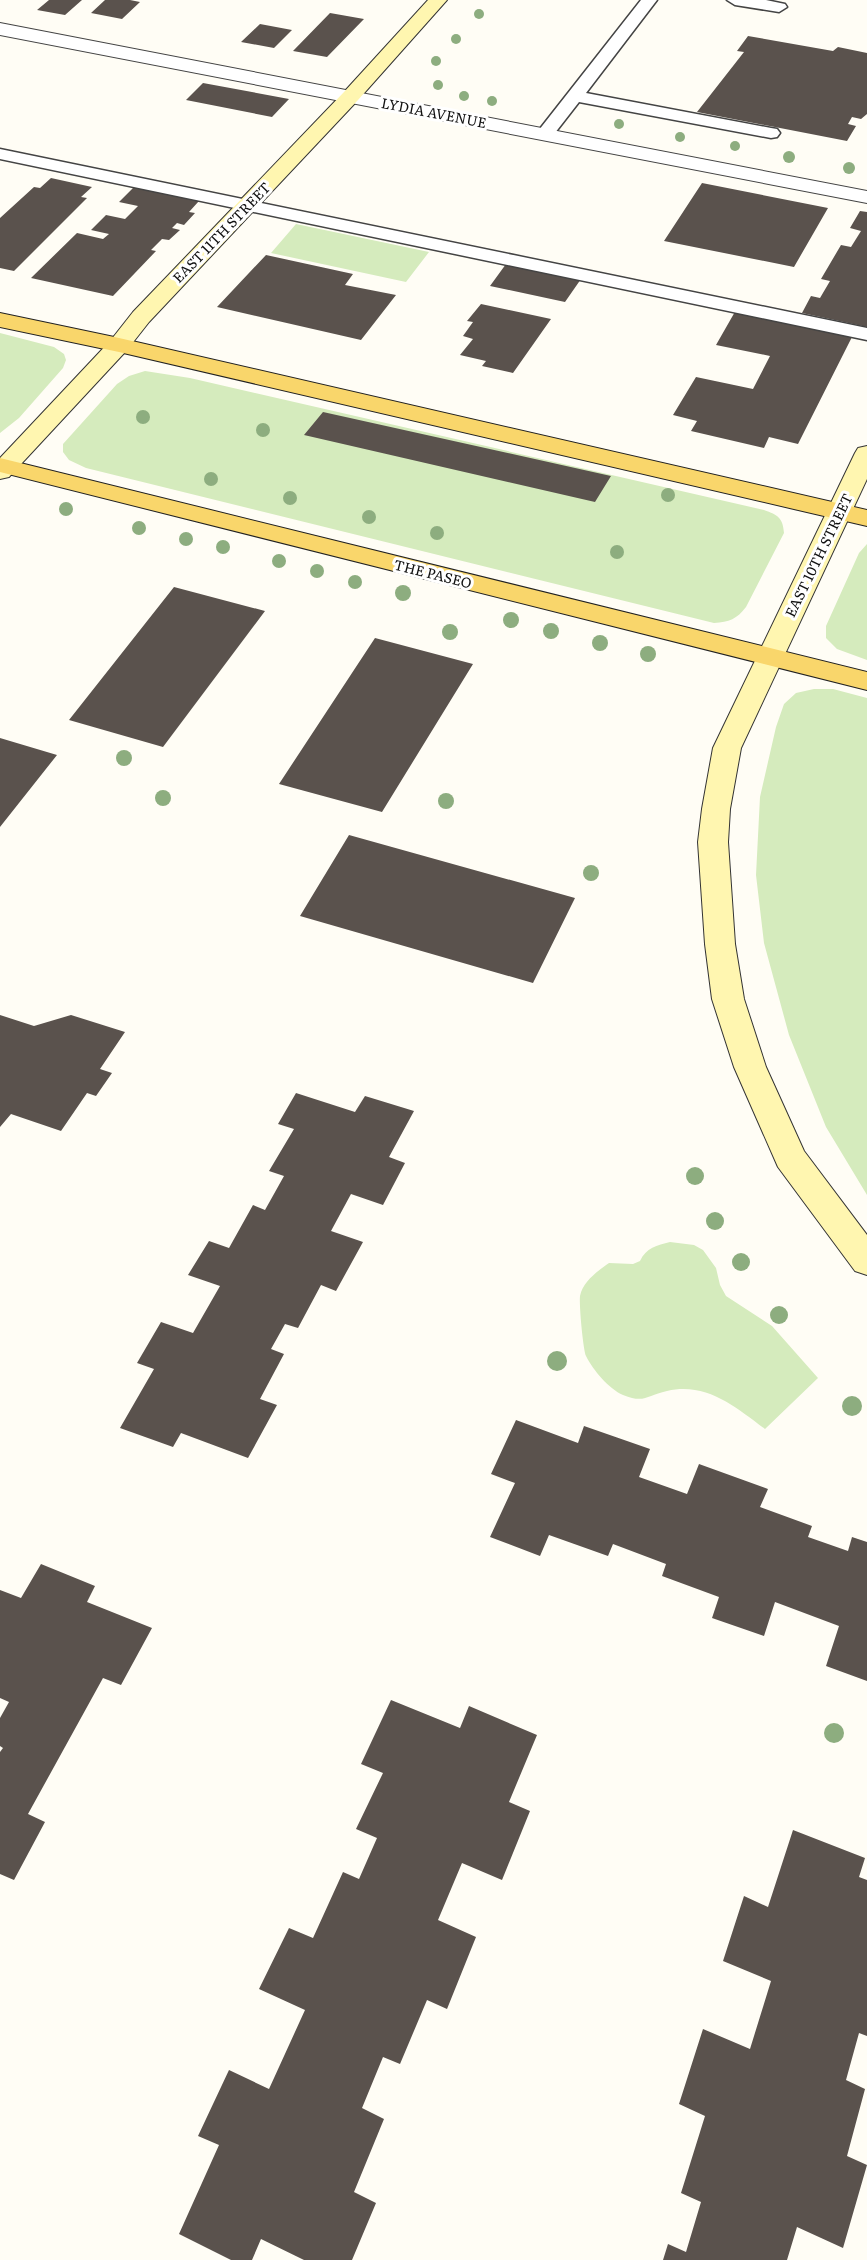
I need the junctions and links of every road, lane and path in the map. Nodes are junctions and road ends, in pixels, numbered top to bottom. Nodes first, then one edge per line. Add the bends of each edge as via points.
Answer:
1 (438, 0) edge
2 (650, 0) edge
3 (735, 0) edge
4 (778, 7) dead end
5 (0, 29) edge
6 (351, 96) junction
7 (575, 96) junction
8 (771, 133) dead end
9 (545, 134) junction
10 (0, 154) edge
11 (867, 197) edge
12 (248, 205) junction
13 (0, 320) edge
14 (867, 334) edge
15 (119, 345) junction
16 (867, 453) edge
17 (2, 468) edge
18 (838, 512) junction
19 (867, 518) edge
20 (768, 657) junction
21 (867, 681) edge
22 (867, 1261) edge

1 - 6 main road, EAST 11TH STREET
2 - 7 lane
3 - 4 lane
5 - 6 street, LYDIA AVENUE
6 - 9 street, LYDIA AVENUE
6 - 12 main road, EAST 11TH STREET
7 - 8 lane
7 - 9 lane
9 - 11 street, LYDIA AVENUE
10 - 12 lane
12 - 14 lane
12 - 15 main road, EAST 11TH STREET via 141,316
13 - 15 main road
15 - 17 main road, EAST 11TH STREET
15 - 18 main road
16 - 18 main road, EAST 10TH STREET
17 - 20 main road, THE PASEO
18 - 19 main road
18 - 20 main road, EAST 10TH STREET
20 - 21 main road, THE PASEO
20 - 22 main road, EAST 10TH STREET via 727,748 716,809 715,887 728,999 750,1067 790,1158

